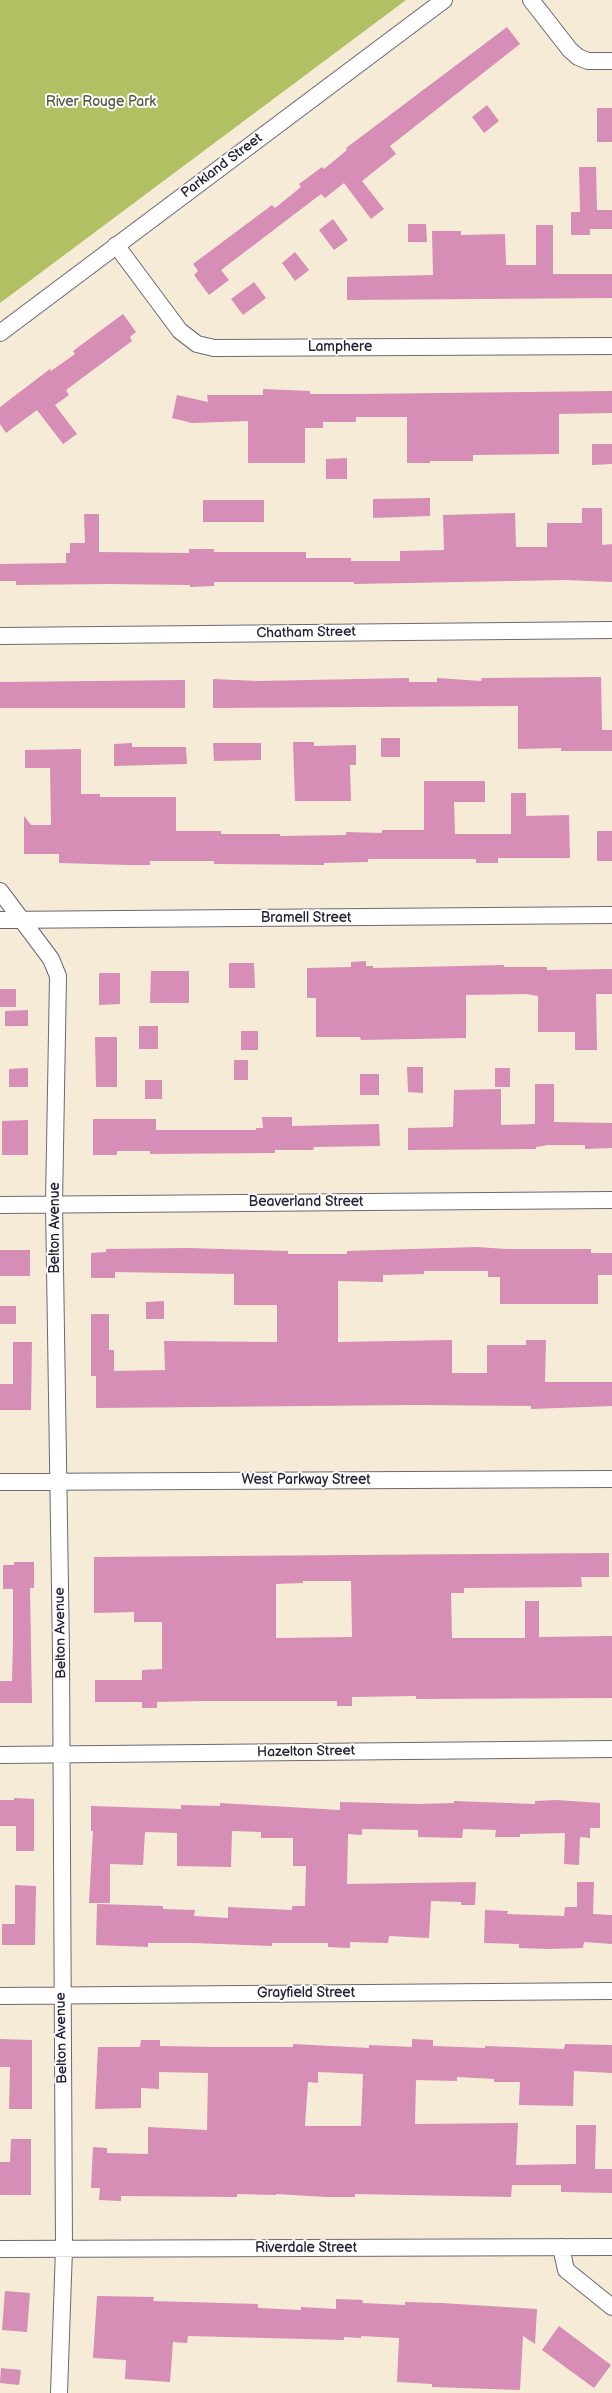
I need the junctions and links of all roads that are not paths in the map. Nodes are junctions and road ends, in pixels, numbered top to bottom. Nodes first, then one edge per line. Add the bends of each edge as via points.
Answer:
1 (444, 0) edge
2 (531, 0) edge
3 (612, 61) edge
4 (116, 246) junction
5 (0, 333) edge
6 (612, 346) edge
7 (612, 630) edge
8 (0, 636) edge
9 (0, 891) edge
10 (612, 915) edge
11 (0, 920) edge
12 (21, 920) junction
13 (612, 1200) edge
14 (54, 1204) junction
15 (0, 1205) edge
16 (612, 1479) edge
17 (58, 1481) junction
18 (0, 1482) edge
19 (612, 1749) edge
20 (0, 1755) edge
21 (62, 1755) junction
22 (612, 1991) edge
23 (62, 1995) junction
24 (0, 1996) edge
25 (562, 2248) junction
26 (612, 2248) edge
27 (0, 2249) edge
28 (64, 2249) junction
29 (612, 2307) edge
30 (59, 2393) edge

1 - 4 street, Parkland Street
2 - 3 street via 578,57 588,61
4 - 5 street, Parkland Street
4 - 6 street, Lamphere via 180,331 197,344 214,348
7 - 8 street, Chatham Street
9 - 12 street, Belton Avenue
10 - 12 street, Bramell Street
11 - 12 street, Bramell Street
12 - 14 street, Belton Avenue via 51,959 58,976
13 - 14 street, Beaverland Street
14 - 15 street, Beaverland Street
14 - 17 street, Belton Avenue
16 - 17 street, West Parkway Street
17 - 18 street, West Parkway Street
17 - 21 street, Belton Avenue
19 - 21 street, Hazelton Street
20 - 21 street, Hazelton Street
21 - 23 street, Belton Avenue
22 - 23 street, Grayfield Street
23 - 24 street, Grayfield Street
23 - 28 street, Belton Avenue
25 - 26 street, Riverdale Street
25 - 28 street, Riverdale Street
25 - 29 street via 566,2270
27 - 28 street, Riverdale Street
28 - 30 street, Belton Avenue

